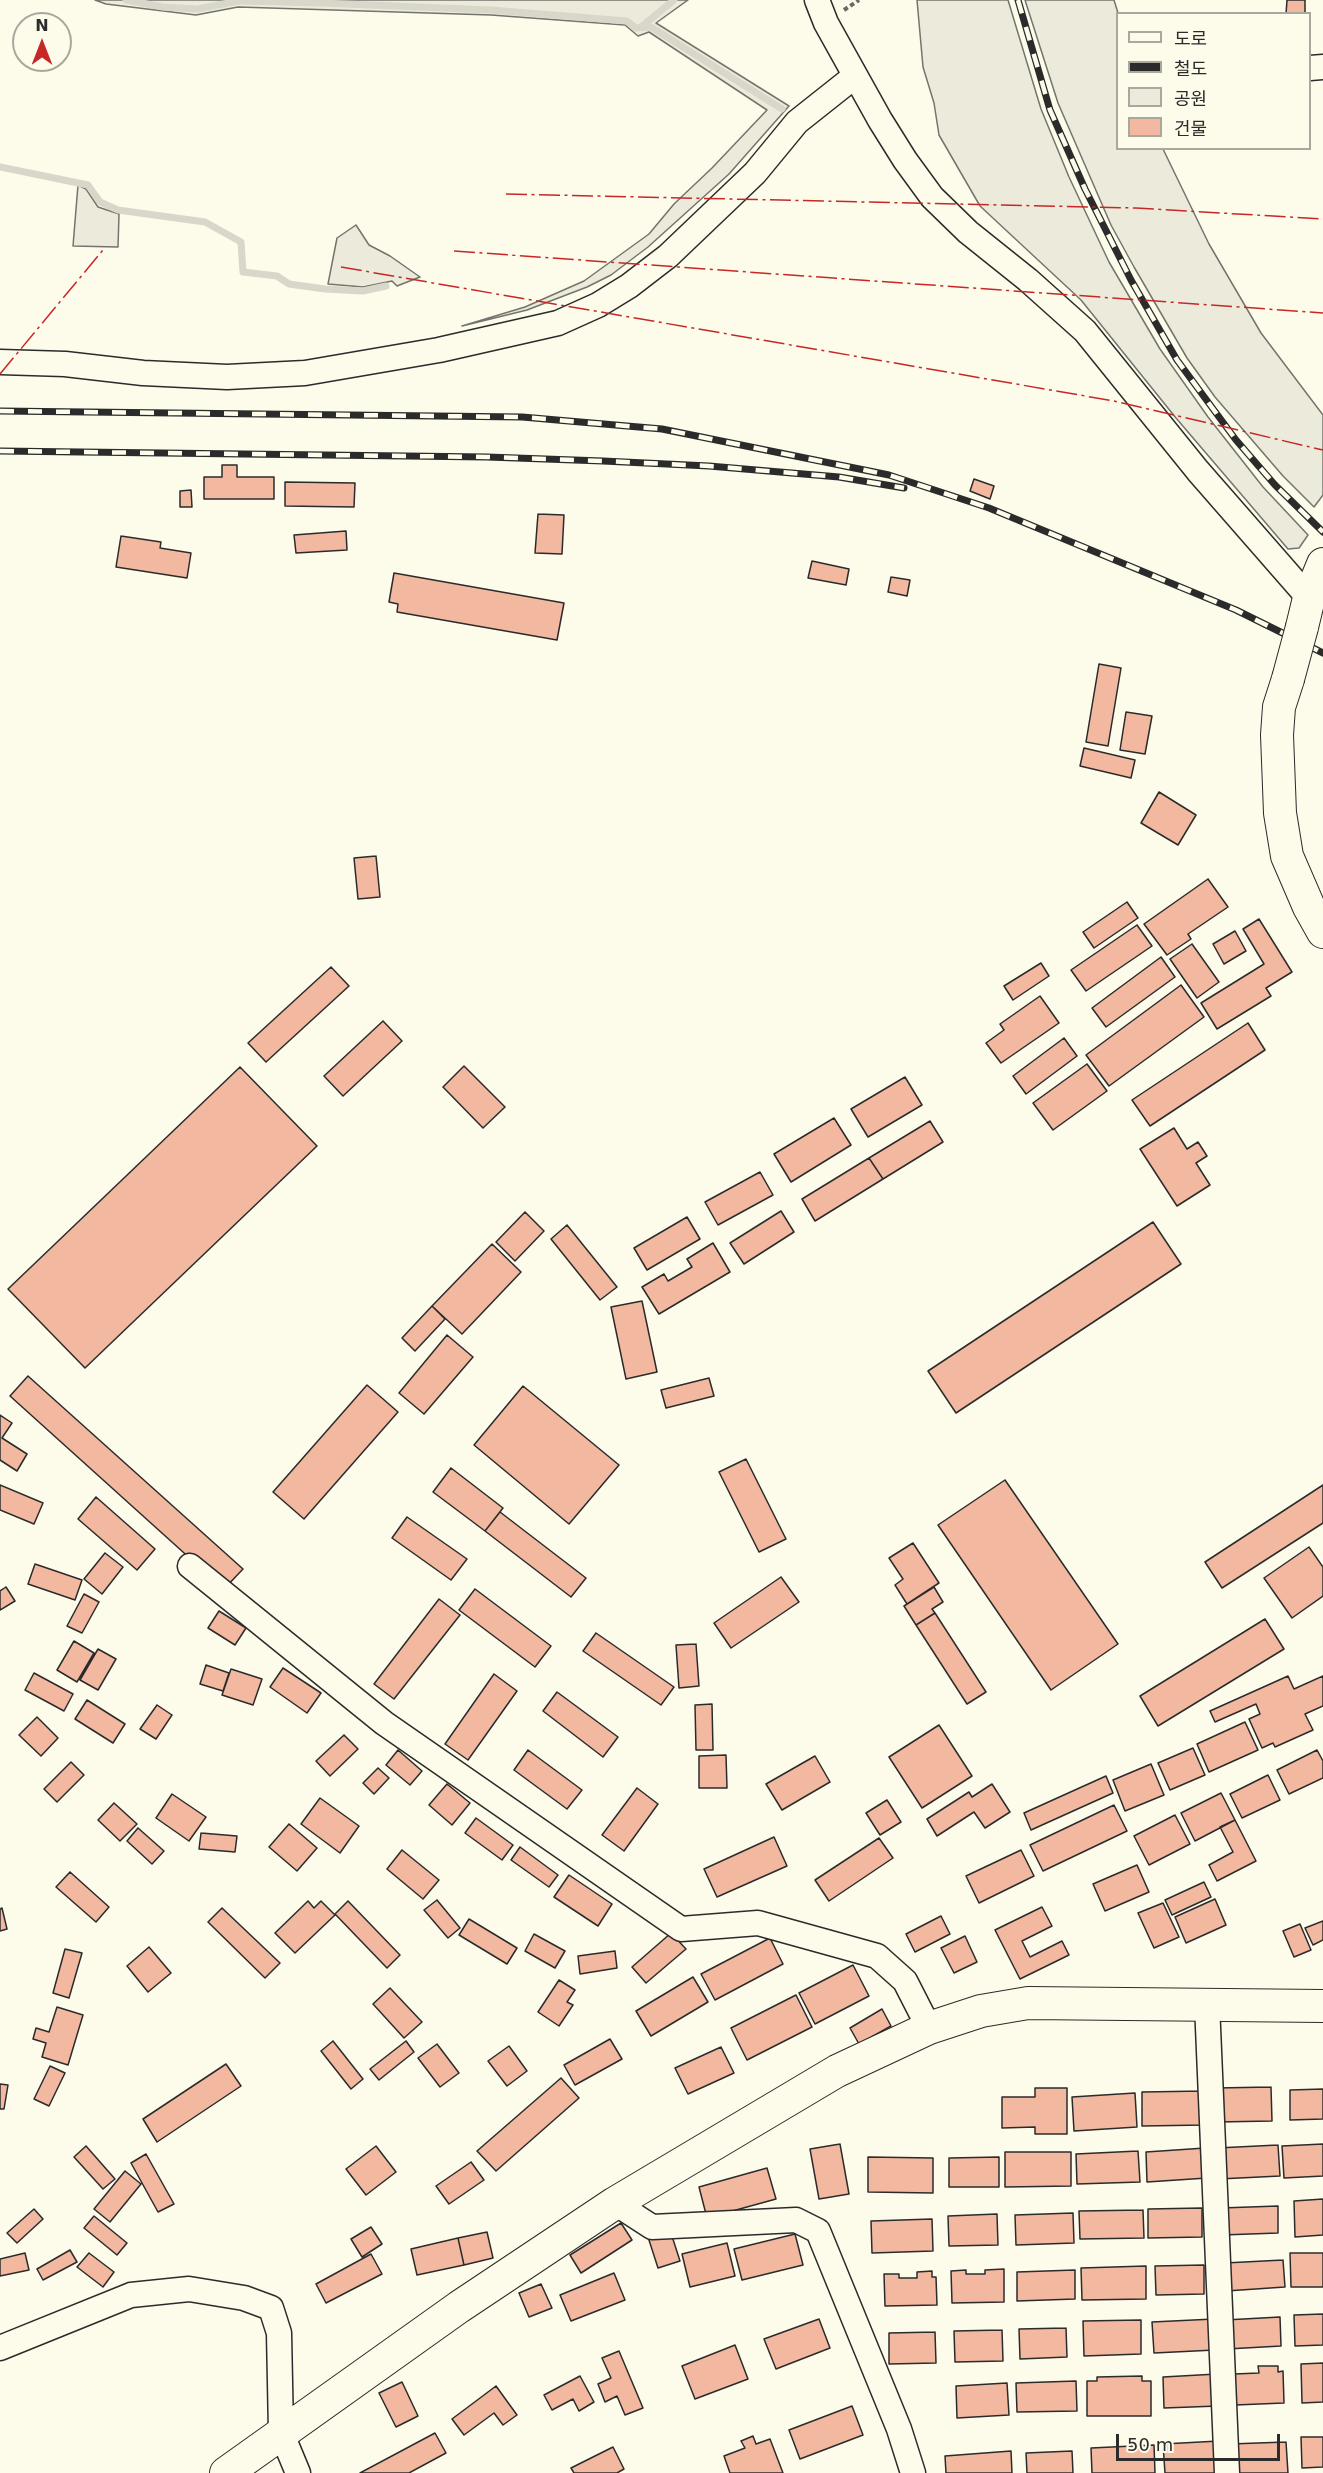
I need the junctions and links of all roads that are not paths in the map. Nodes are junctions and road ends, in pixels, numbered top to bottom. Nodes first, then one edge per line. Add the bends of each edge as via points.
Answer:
1 (817, 0) edge
2 (855, 76) junction
3 (0, 362) edge
4 (1323, 564) edge
5 (1305, 612) junction
6 (1323, 932) edge
7 (190, 1566) dead end
8 (1208, 2004) junction
9 (1323, 2006) edge
10 (929, 2028) junction
11 (615, 2203) junction
12 (0, 2348) edge
13 (281, 2432) junction
14 (226, 2473) edge
15 (298, 2473) edge
16 (914, 2473) edge
17 (1227, 2473) edge

1 - 2 street
2 - 3 street via 797,122 755,173 668,256 629,286 558,323 439,350 305,373 227,377
2 - 5 street via 932,197 1085,331
4 - 5 main road
5 - 6 main road, bridge via 1279,707 1280,813 1287,856
7 - 10 street via 384,1723 681,1929 758,1923 877,1956 905,1981
8 - 9 main road
8 - 10 main road via 1028,2003 981,2011
8 - 17 street
10 - 11 main road via 837,2071
11 - 13 main road
11 - 16 street via 652,2227 796,2220 818,2231
12 - 13 street via 131,2295 189,2289 244,2298 271,2308 279,2333
13 - 14 main road
13 - 15 street

